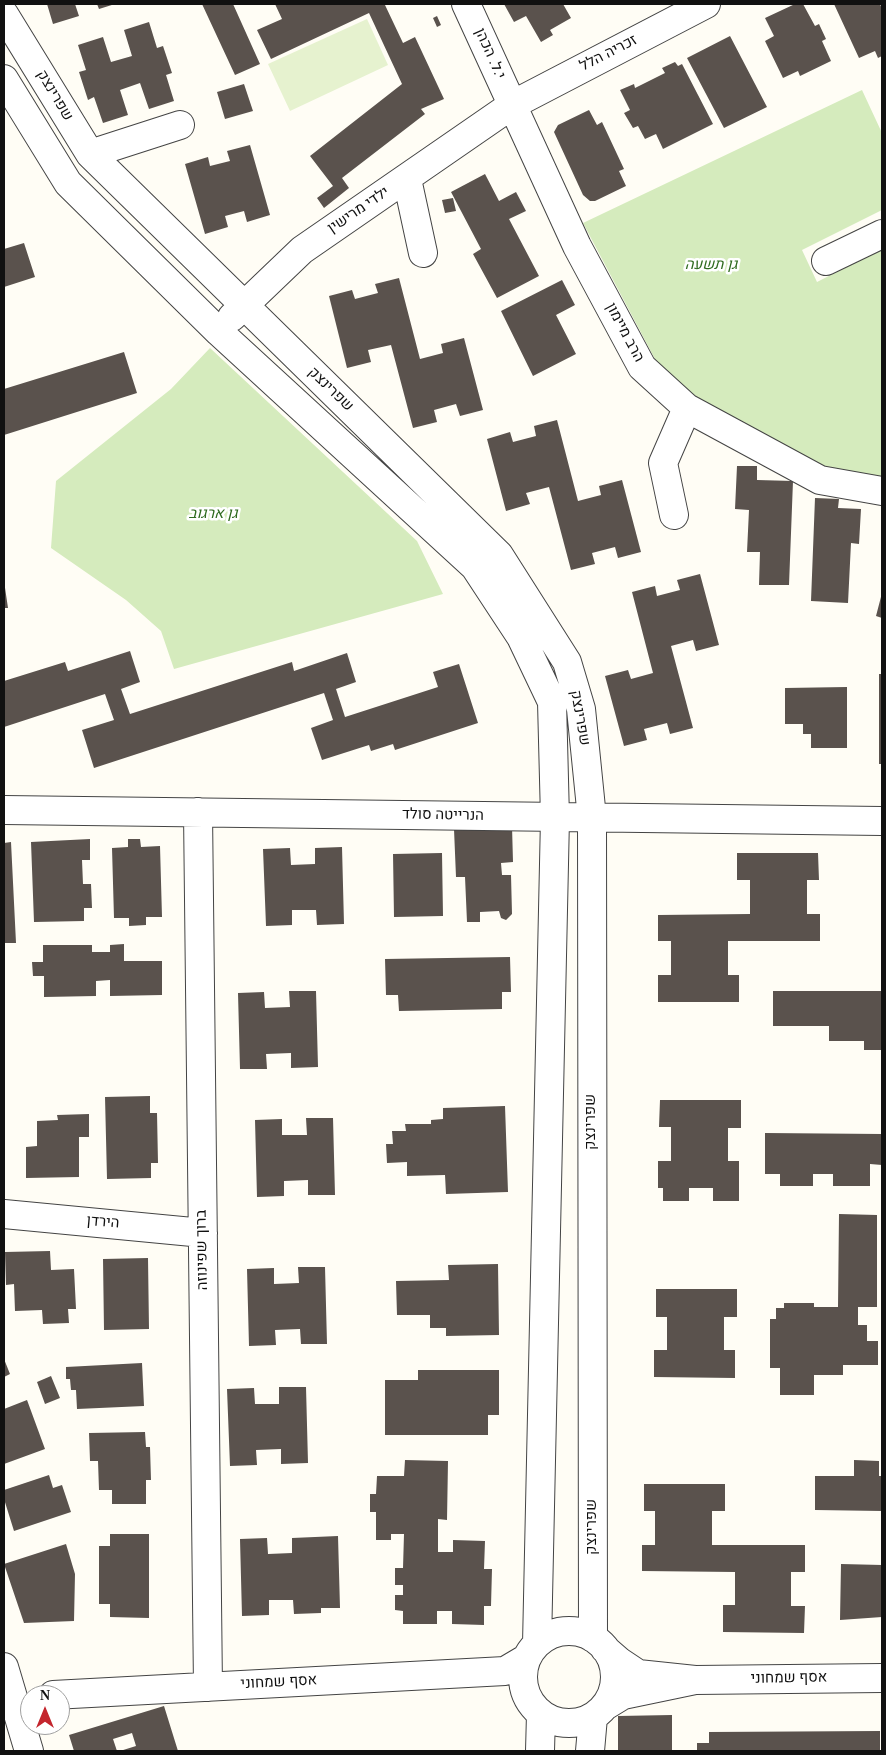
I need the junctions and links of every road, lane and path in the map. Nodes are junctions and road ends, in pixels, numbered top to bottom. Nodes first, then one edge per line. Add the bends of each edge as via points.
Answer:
1 (466, 4) edge
2 (706, 4) edge
3 (4, 14) edge
4 (4, 79) edge
5 (512, 105) junction
6 (180, 125) dead end
7 (90, 154) junction
8 (407, 179) junction
9 (882, 234) edge
10 (423, 253) dead end
11 (826, 262) dead end
12 (243, 304) junction
13 (219, 332) junction
14 (688, 408) junction
15 (882, 491) edge
16 (674, 515) dead end
17 (4, 810) edge
18 (198, 812) junction
19 (555, 818) junction
20 (592, 818) junction
21 (882, 821) edge
22 (4, 1214) edge
23 (203, 1233) junction
24 (599, 1643) junction
25 (523, 1665) junction
26 (4, 1667) edge
27 (882, 1678) edge
28 (695, 1680) junction
29 (208, 1687) junction
30 (70, 1694) edge
31 (20, 1695) edge
32 (599, 1711) junction
33 (541, 1714) junction
34 (27, 1735) edge
35 (29, 1751) edge
36 (540, 1751) edge
37 (590, 1751) edge

1 - 5 street, י.ל. הכהן
2 - 5 street, זכריה הלל
3 - 7 street, שפרינצק
4 - 13 street, שפרינצק via 68,183
5 - 8 street, ילדי מרישין
5 - 14 street, הרב מיימון via 577,246 642,367
6 - 7 street
7 - 12 street, שפרינצק
8 - 10 street
8 - 12 street, ילדי מרישין via 302,250
9 - 11 street
12 - 13 street, ילדי מרישין
12 - 20 street, שפרינצק via 499,554 567,662 581,709
13 - 19 street, שפרינצק via 474,566 521,637 552,702
14 - 15 street, הרב מיימון via 820,480
14 - 16 street via 663,464
17 - 18 street, הנרייטה סולד
18 - 19 street, הנרייטה סולד
18 - 23 street, ברוך שפינוזה
19 - 20 street, הנרייטה סולד
19 - 25 street, שפרינצק
20 - 21 street, הנרייטה סולד
20 - 24 street, שפרינצק
22 - 23 street, הירדן
23 - 29 street, ברוך שפינוזה
24 - 25 street via 579,1632 549,1636
24 - 28 street, אסף שמחוני via 638,1674
24 - 32 street via 613,1662 615,1677 613,1692
25 - 29 street, אסף שמחוני
25 - 33 street via 530,1702
26 - 31 street
27 - 28 street, אסף שמחוני
28 - 32 street, אסף שמחוני via 623,1695
29 - 30 street, אסף שמחוני
32 - 33 street via 580,1722 567,1723
32 - 37 street
33 - 36 street
34 - 35 street

